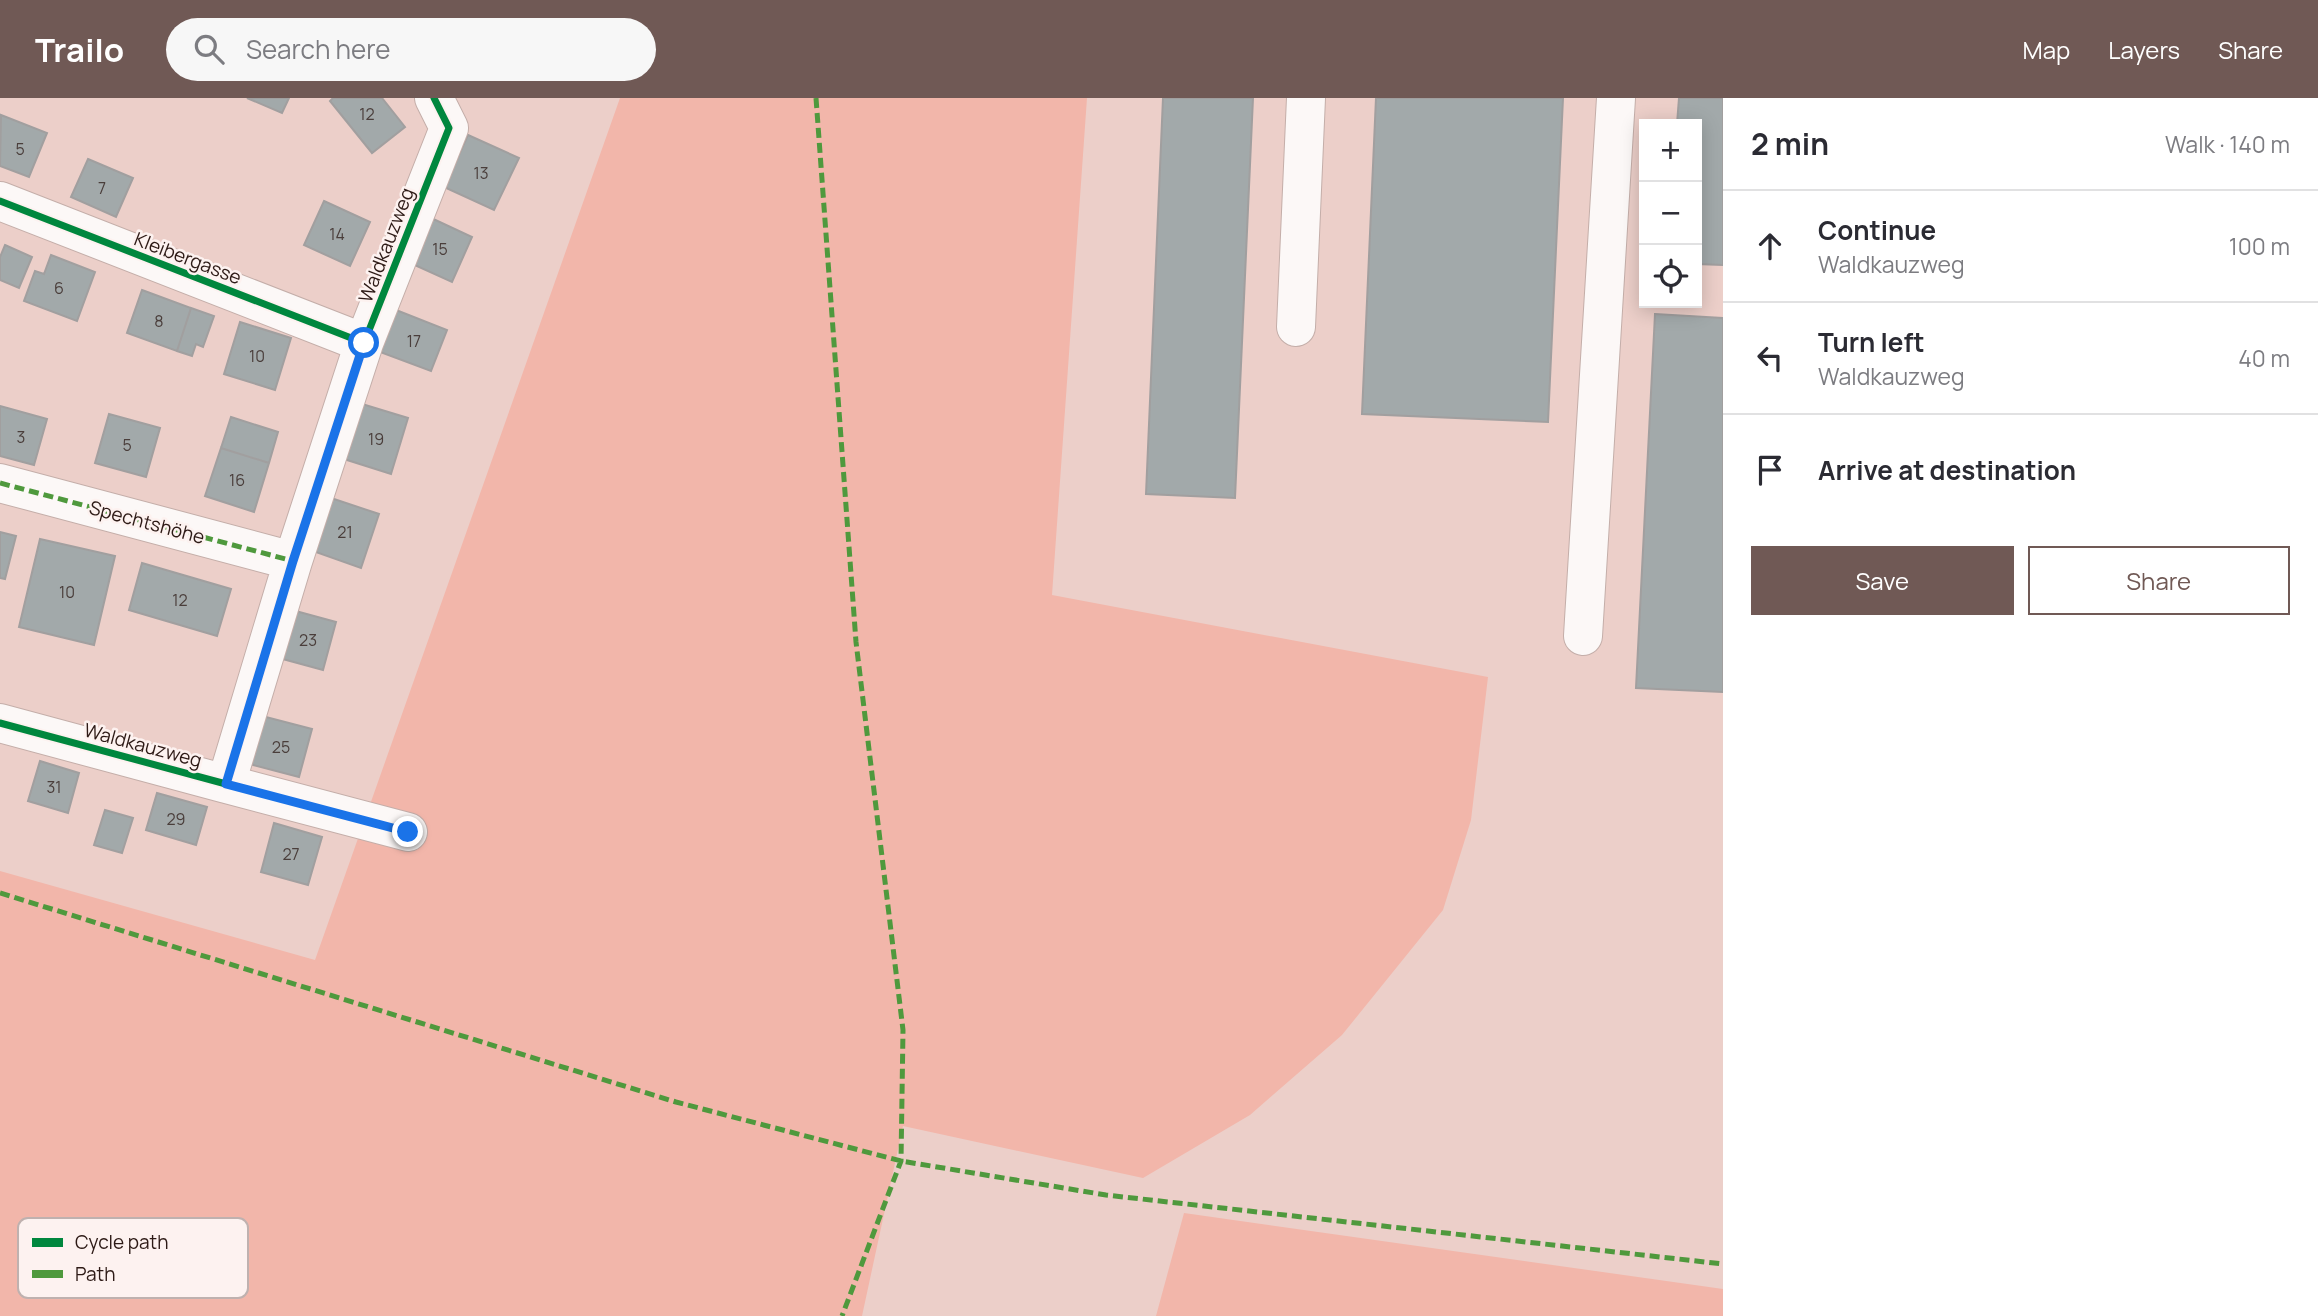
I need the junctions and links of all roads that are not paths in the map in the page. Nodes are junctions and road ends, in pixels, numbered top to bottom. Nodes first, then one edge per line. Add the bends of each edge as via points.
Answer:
1 (434, 98) edge
2 (1306, 98) edge
3 (1616, 98) edge
4 (0, 201) edge
5 (1296, 327) dead end
6 (364, 343) junction
7 (0, 483) edge
8 (293, 561) junction
9 (1583, 636) dead end
10 (0, 723) edge
11 (226, 784) junction
12 (408, 832) dead end

1 - 6 street, Waldkauzweg via 449,128
2 - 5 street
3 - 9 street
4 - 6 street, Kleibergasse
6 - 8 street, Waldkauzweg
7 - 8 street, Spechtshöhe
8 - 11 street, Waldkauzweg
10 - 11 street, Waldkauzweg
11 - 12 street, Waldkauzweg

